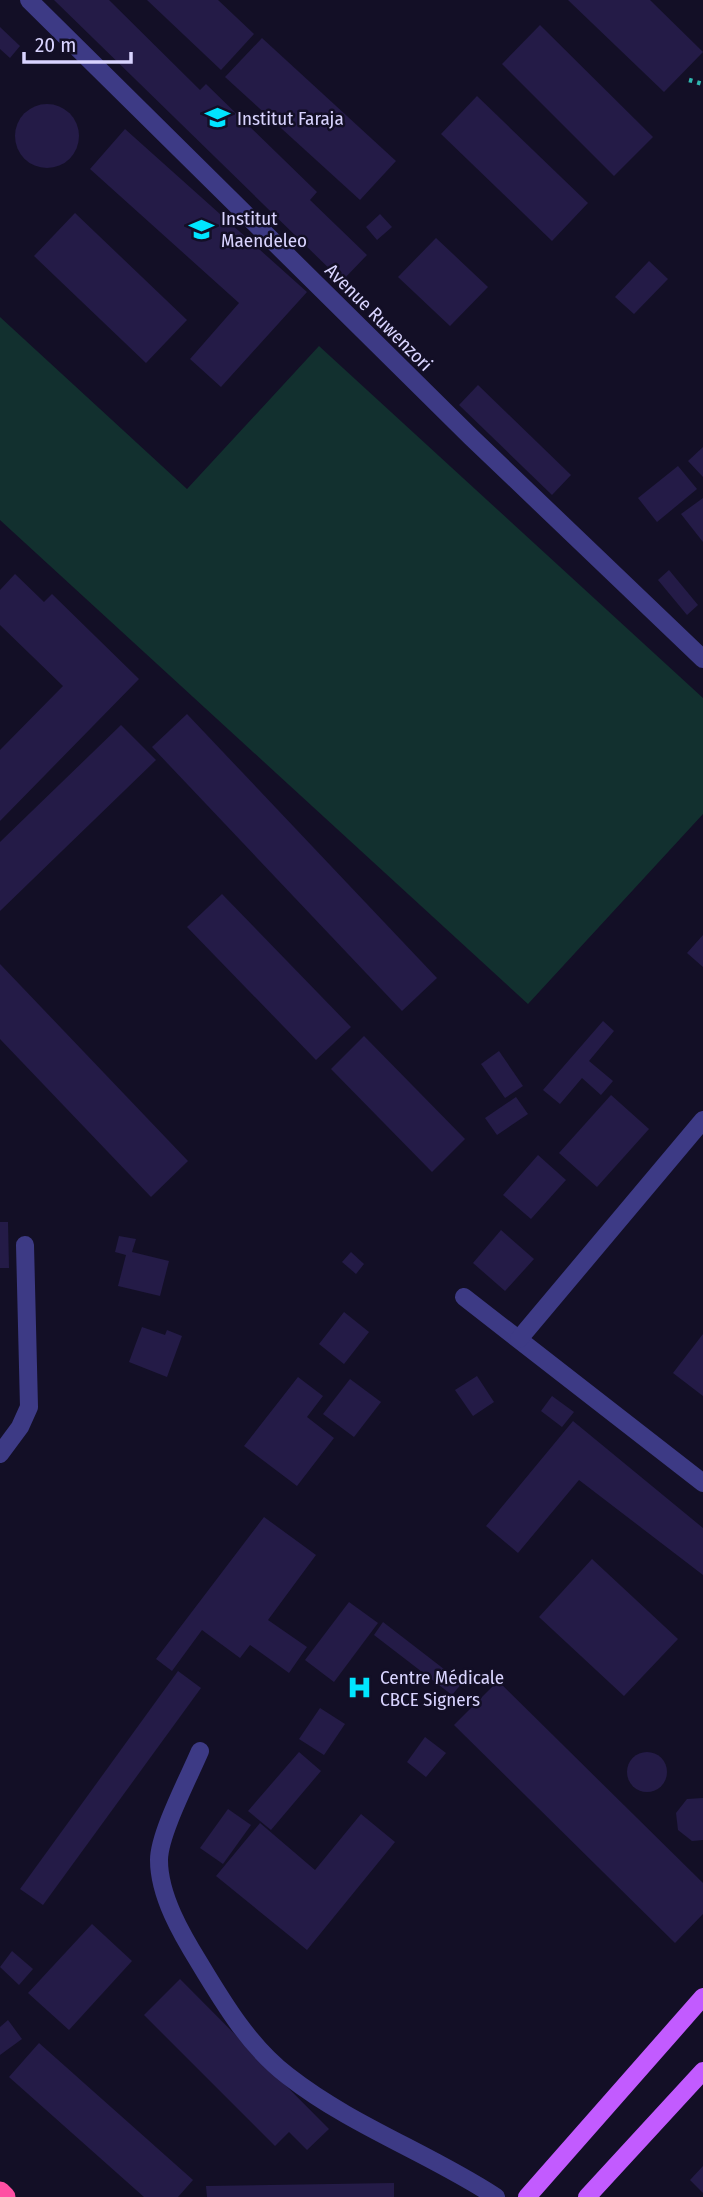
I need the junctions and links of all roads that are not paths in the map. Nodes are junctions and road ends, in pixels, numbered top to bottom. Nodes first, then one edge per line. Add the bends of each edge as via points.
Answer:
1 (29, 0) edge
2 (703, 660) edge
3 (703, 1120) edge
4 (25, 1245) dead end
5 (464, 1297) dead end
6 (519, 1339) junction
7 (0, 1454) edge
8 (703, 1483) edge
9 (200, 1751) dead end
10 (703, 1997) edge
11 (703, 2071) edge
12 (0, 2192) edge
13 (5, 2197) edge
14 (496, 2197) edge
15 (527, 2197) edge
16 (587, 2197) edge

1 - 2 street, Avenue Ruwenzori
3 - 6 street
4 - 7 street via 29,1407
5 - 6 street
6 - 8 street
9 - 14 street via 159,1860 166,1896 187,1943 234,2020 287,2076 351,2118 456,2171
10 - 15 main road
11 - 16 main road
12 - 13 highway

